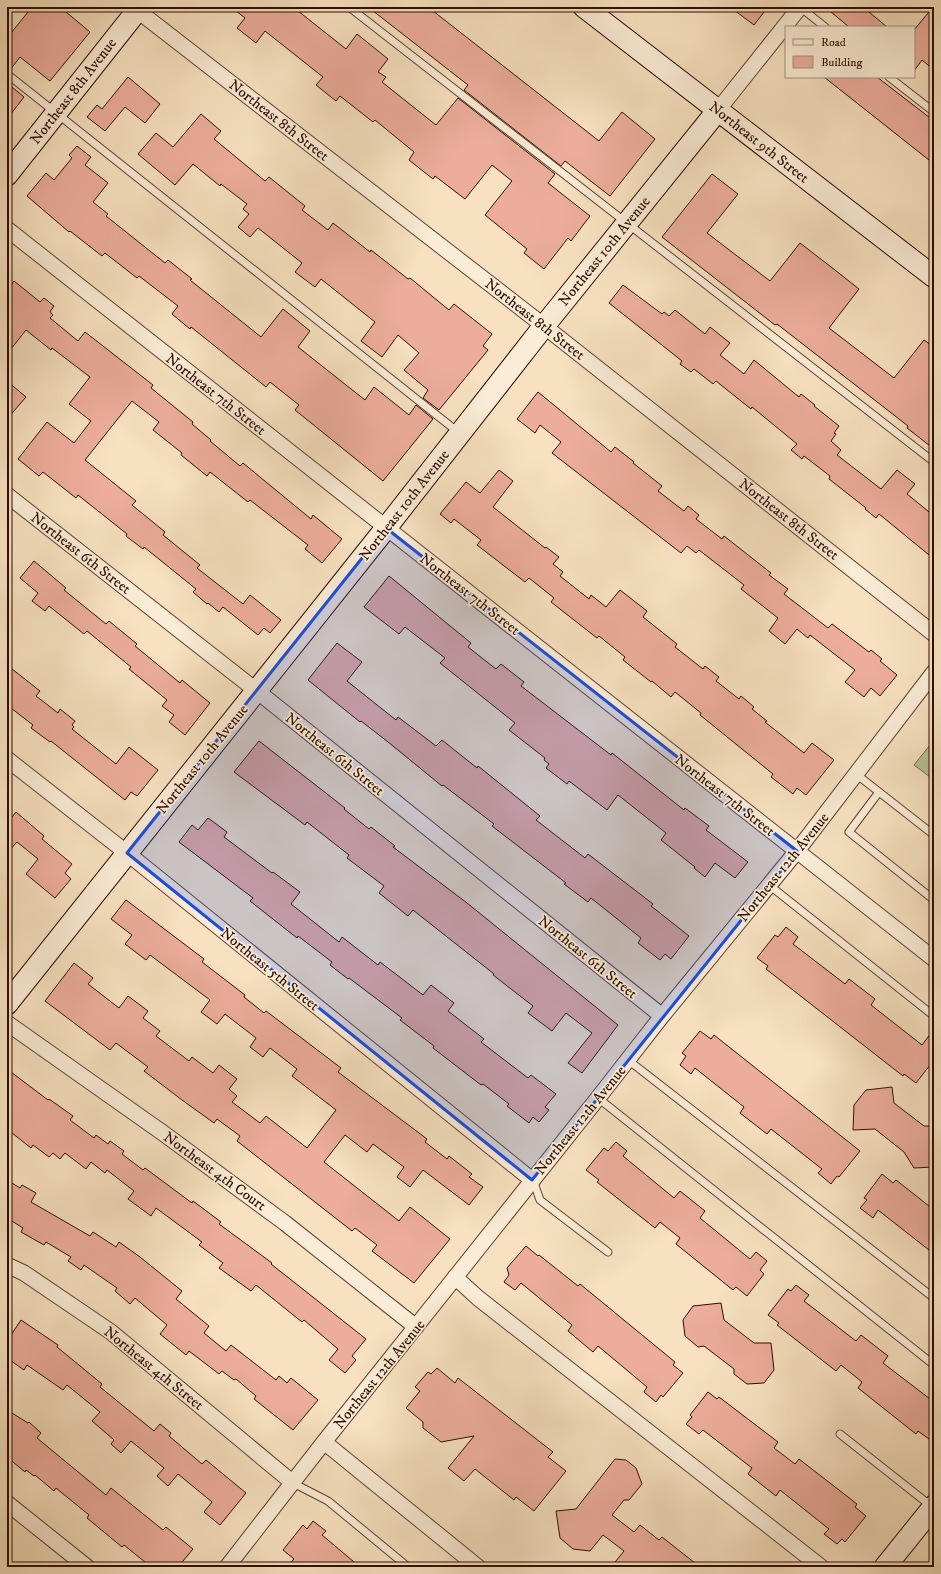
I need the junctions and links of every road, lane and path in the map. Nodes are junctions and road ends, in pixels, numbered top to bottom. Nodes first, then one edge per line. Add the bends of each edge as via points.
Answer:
1 (349, 7) edge
2 (584, 7) edge
3 (800, 7) edge
4 (137, 8) edge
5 (824, 26) edge
6 (7, 74) edge
7 (891, 78) edge
8 (718, 110) junction
9 (56, 112) junction
10 (934, 112) edge
11 (7, 175) edge
12 (626, 224) junction
13 (7, 229) edge
14 (934, 277) edge
15 (544, 326) junction
16 (460, 433) junction
17 (934, 462) edge
18 (7, 495) edge
19 (386, 528) junction
20 (934, 634) edge
21 (934, 672) edge
22 (256, 691) junction
23 (7, 759) edge
24 (856, 774) junction
25 (878, 792) junction
26 (934, 835) edge
27 (797, 851) junction
28 (127, 853) junction
29 (769, 885) junction
30 (934, 900) edge
31 (934, 959) edge
32 (7, 1004) edge
33 (662, 1016) junction
34 (934, 1016) edge
35 (7, 1023) edge
36 (628, 1060) junction
37 (598, 1098) junction
38 (532, 1180) junction
39 (608, 1252) dead end
40 (7, 1264) edge
41 (455, 1277) junction
42 (934, 1298) edge
43 (416, 1327) junction
44 (934, 1365) edge
45 (840, 1434) dead end
46 (324, 1442) junction
47 (293, 1483) junction
48 (7, 1503) edge
49 (931, 1512) edge
50 (87, 1567) edge
51 (227, 1567) edge
52 (408, 1567) edge
53 (478, 1567) edge
54 (821, 1567) edge
55 (886, 1567) edge

1 - 12 lane
2 - 8 street, Northeast 9th Street
3 - 5 lane
3 - 8 street, Northeast 10th Avenue
4 - 9 street, Northeast 8th Avenue
4 - 15 street, Northeast 8th Street
6 - 9 lane
7 - 10 lane
8 - 12 street, Northeast 10th Avenue
8 - 14 street, Northeast 9th Street
9 - 11 street, Northeast 8th Avenue
9 - 16 lane
12 - 15 street, Northeast 10th Avenue
12 - 17 lane
13 - 19 street, Northeast 7th Street
15 - 16 street, Northeast 10th Avenue
15 - 20 street, Northeast 8th Street
16 - 19 street, Northeast 10th Avenue
18 - 22 street, Northeast 6th Street
19 - 22 street, Northeast 10th Avenue
19 - 27 street, Northeast 7th Street
21 - 24 street, Northeast 12th Avenue
22 - 28 street, Northeast 10th Avenue
22 - 33 street, Northeast 6th Street
23 - 28 street, Northeast 5th Street
24 - 25 lane
24 - 27 street, Northeast 12th Avenue
25 - 26 lane
25 - 30 lane via 849,832
27 - 29 street, Northeast 12th Avenue
27 - 31 street, Northeast 7th Street
28 - 32 street, Northeast 10th Avenue
28 - 38 street, Northeast 5th Street
29 - 33 street, Northeast 12th Avenue
29 - 34 lane
33 - 36 street, Northeast 12th Avenue
35 - 43 street, Northeast 4th Court via 285,1223
36 - 37 street, Northeast 12th Avenue
36 - 42 lane
37 - 38 street, Northeast 12th Avenue
37 - 44 lane
38 - 39 lane via 540,1200
38 - 41 street, Northeast 12th Avenue
40 - 47 street, Northeast 4th Street via 111,1332
41 - 43 street, Northeast 12th Avenue
41 - 54 street via 478,1298
43 - 46 street, Northeast 12th Avenue
45 - 49 lane
46 - 47 street, Northeast 12th Avenue
46 - 53 street
47 - 51 street, Northeast 12th Avenue
47 - 52 lane via 328,1501
48 - 50 street
49 - 55 street

